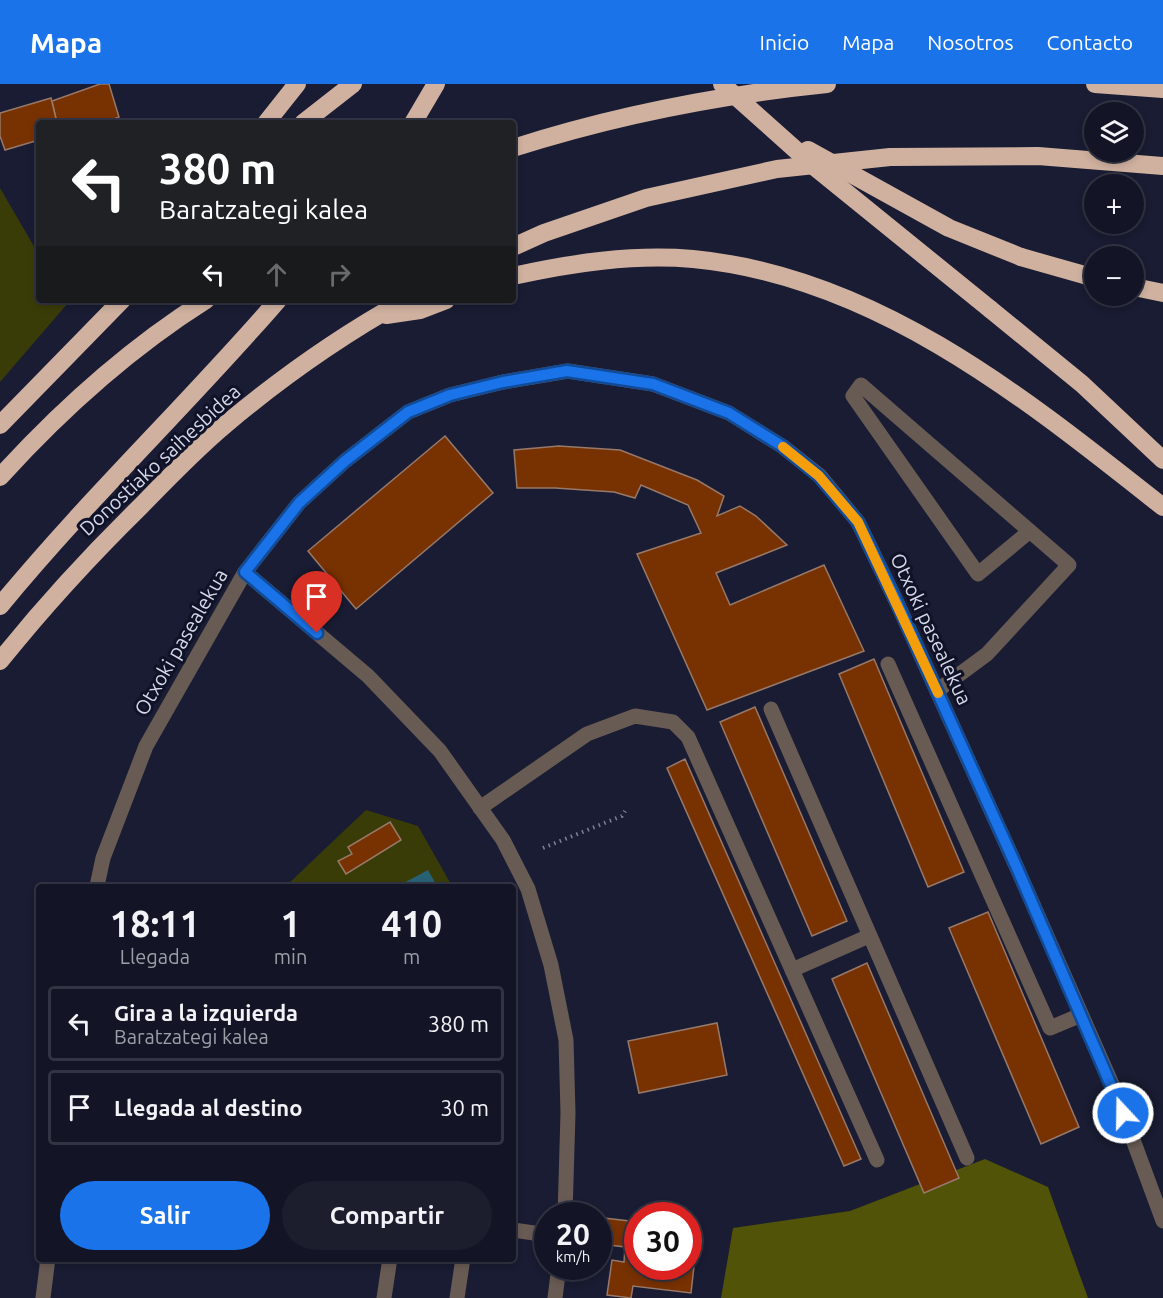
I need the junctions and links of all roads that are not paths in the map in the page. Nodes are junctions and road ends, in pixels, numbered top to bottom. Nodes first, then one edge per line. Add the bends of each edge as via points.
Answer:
1 (297, 84) edge
2 (353, 84) edge
3 (436, 84) edge
4 (722, 84) edge
5 (827, 84) edge
6 (1095, 84) edge
7 (1163, 89) edge
8 (759, 117) junction
9 (268, 120) edge
10 (307, 120) edge
11 (414, 120) edge
12 (516, 147) edge
13 (1163, 166) edge
14 (516, 246) edge
15 (516, 275) edge
16 (1084, 275) edge
17 (1144, 289) edge
18 (1163, 293) edge
19 (105, 303) edge
20 (119, 303) edge
21 (202, 303) edge
22 (275, 303) edge
23 (400, 303) edge
24 (439, 303) edge
25 (375, 317) junction
26 (0, 423) edge
27 (1163, 460) edge
28 (0, 477) edge
29 (1163, 507) edge
30 (1030, 531) junction
31 (245, 572) junction
32 (0, 606) edge
33 (0, 661) edge
34 (888, 664) dead end
35 (937, 691) junction
36 (771, 709) dead end
37 (480, 808) junction
38 (97, 884) edge
39 (869, 936) junction
40 (792, 970) junction
41 (1081, 1015) junction
42 (967, 1158) dead end
43 (877, 1160) dead end
44 (565, 1202) edge
45 (1163, 1221) edge
46 (516, 1230) edge
47 (534, 1233) edge
48 (48, 1262) edge
49 (389, 1262) edge
50 (462, 1262) edge
51 (557, 1280) edge
52 (44, 1298) edge
53 (384, 1298) edge
54 (457, 1298) edge
55 (555, 1298) edge

1 - 9 highway
2 - 10 highway
3 - 11 highway
4 - 8 highway, bridge
5 - 12 highway via 660,108 581,126
6 - 7 highway
8 - 16 highway, bridge via 822,159 950,228 1021,256
8 - 27 highway, bridge via 1082,384
13 - 14 highway via 1038,156 890,157 777,169 646,198
15 - 29 highway via 565,264 623,258 693,259 806,284 860,304 939,345 1070,433
17 - 18 highway
19 - 26 highway
20 - 26 highway
21 - 28 highway via 127,357 63,412
22 - 32 highway
23 - 25 highway, Donostiako saihesbidea
24 - 25 highway
25 - 33 highway, Donostiako saihesbidea via 295,370 225,425 94,553
30 - 30 street via 986,492 861,385 853,396 978,574
30 - 35 street via 1069,565 987,654
31 - 35 street, Otxoki pasealekua via 299,503 408,412 450,395 567,371 653,384 729,413 782,446 819,476 858,522
31 - 37 street via 368,676 440,751
31 - 38 street, Otxoki pasealekua via 146,746 103,858
34 - 41 street via 1050,1028
35 - 41 street, Otxoki pasealekua
36 - 39 street
37 - 40 street via 586,734 634,716 673,722 688,737
37 - 44 street via 503,840 528,889 551,965 566,1040
39 - 40 street
39 - 42 street
40 - 43 street
41 - 45 street, Otxoki pasealekua via 1115,1091
46 - 47 street
48 - 52 street
49 - 53 street
50 - 54 street
51 - 55 street

